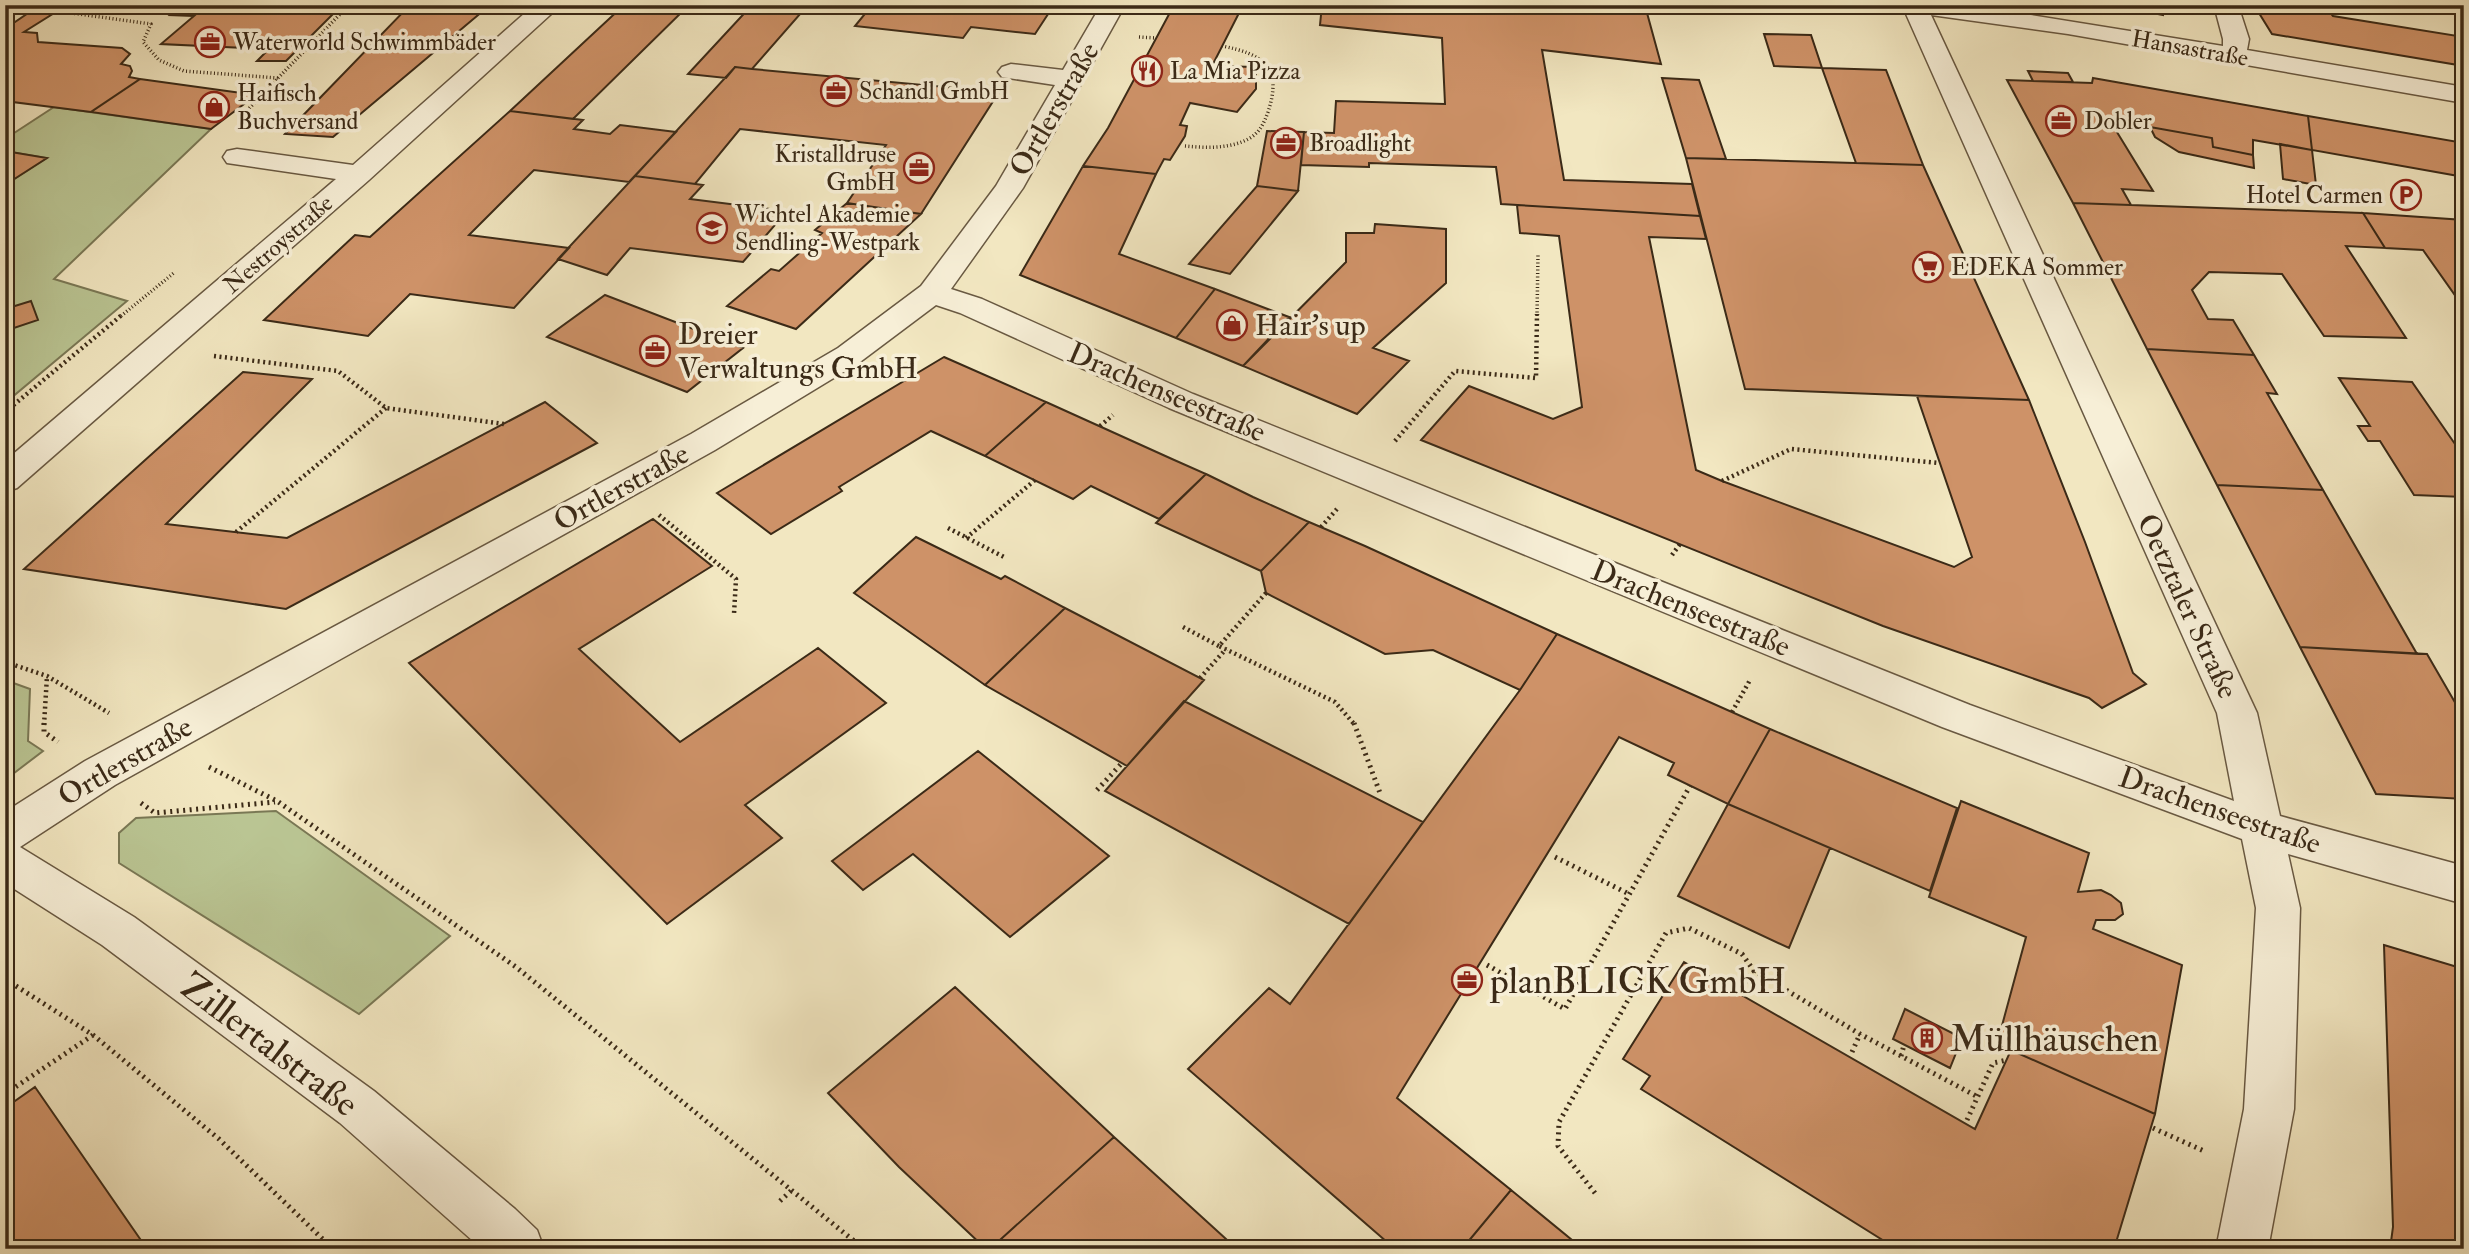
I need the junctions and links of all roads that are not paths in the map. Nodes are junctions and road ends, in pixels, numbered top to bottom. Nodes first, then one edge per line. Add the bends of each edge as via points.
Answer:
1 (549, 5) edge
2 (1113, 5) edge
3 (1915, 5) edge
4 (2226, 5) edge
5 (2234, 56) junction
6 (1012, 72) dead end
7 (1072, 79) junction
8 (2464, 95) edge
9 (237, 157) road end
10 (359, 174) junction
11 (932, 293) junction
12 (5, 480) edge
13 (2263, 829) junction
14 (5, 834) edge
15 (5, 860) edge
16 (2464, 885) edge
17 (518, 1249) edge
18 (2242, 1249) edge

1 - 10 street, Nestroystraße
2 - 7 street, Ortlerstraße
3 - 5 street, Hansastraße
3 - 13 street, Oetztaler Straße via 2237,713
4 - 5 street via 2236,39
5 - 8 street, Hansastraße
6 - 7 street
7 - 11 street, Ortlerstraße via 1009,188
9 - 10 street
10 - 12 street, Nestroystraße
11 - 13 street, Drachenseestraße via 971,306 1181,401 1956,716
11 - 14 street, Ortlerstraße via 849,355 703,442 100,773
13 - 16 street, Drachenseestraße
13 - 18 street, Oetztaler Straße via 2278,908 2269,1095
15 - 17 street, Zillertalstraße via 118,931 356,1107

